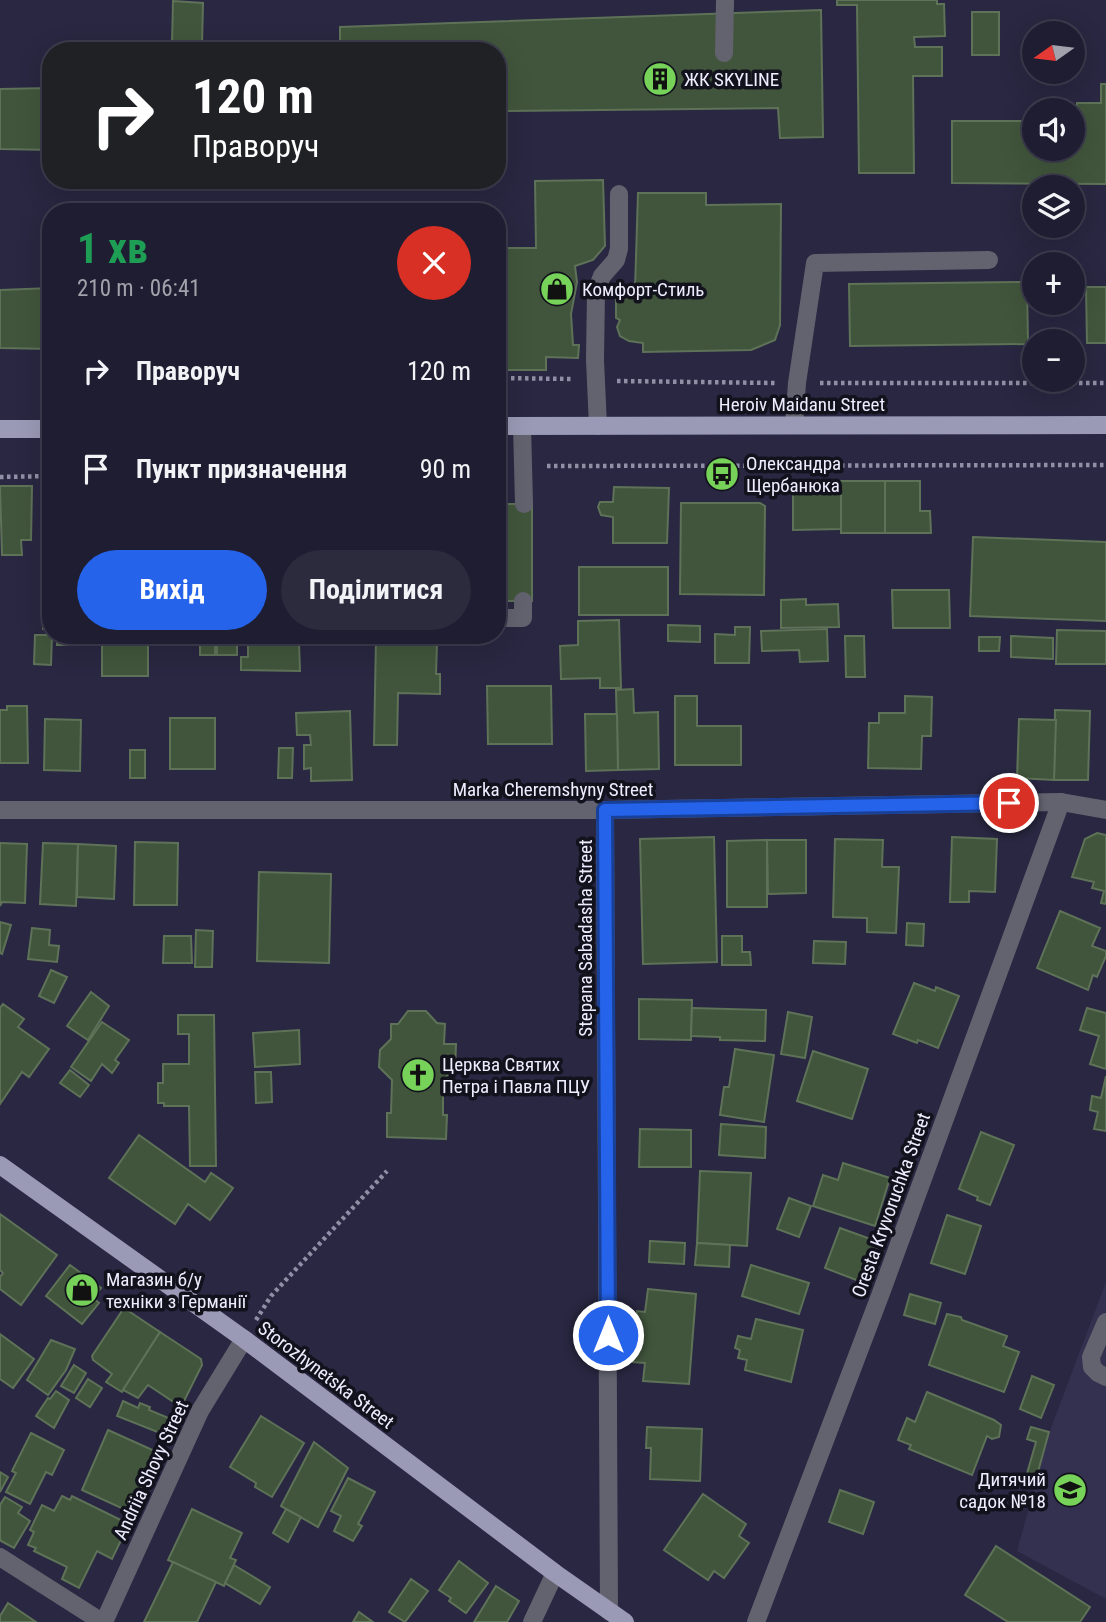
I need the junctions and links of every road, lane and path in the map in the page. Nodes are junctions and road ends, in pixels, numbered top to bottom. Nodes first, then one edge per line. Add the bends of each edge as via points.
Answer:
1 (725, 0) edge
2 (724, 53) dead end
3 (619, 194) dead end
4 (989, 260) dead end
5 (794, 425) junction
6 (1106, 425) edge
7 (506, 426) edge
8 (522, 426) junction
9 (598, 426) junction
10 (0, 429) edge
11 (42, 429) edge
12 (1106, 465) edge
13 (523, 466) junction
14 (42, 476) edge
15 (0, 477) edge
16 (524, 504) dead end
17 (523, 601) dead end
18 (506, 618) edge
19 (1061, 802) junction
20 (0, 810) edge
21 (605, 810) junction
22 (1106, 810) edge
23 (0, 1166) edge
24 (387, 1171) dead end
25 (1106, 1322) edge
26 (244, 1339) junction
27 (1106, 1377) edge
28 (0, 1557) edge
29 (555, 1573) junction
30 (609, 1611) junction
31 (103, 1622) edge
32 (532, 1622) edge
33 (625, 1622) edge
34 (756, 1622) edge

1 - 2 street
3 - 9 street via 619,249 596,291
4 - 5 street via 815,264
5 - 6 main road, Heroiv Maidanu Street
5 - 9 main road, Heroiv Maidanu Street
7 - 8 main road, Heroiv Maidanu Street
8 - 9 main road, Heroiv Maidanu Street
8 - 13 street
10 - 11 main road
12 - 13 path
13 - 16 street
14 - 15 path
17 - 18 street via 523,618
19 - 21 street, Marka Cheremshyny Street
19 - 22 street, Marka Cheremshyny Street
19 - 34 street, Oresta Kryvoruchka Street
20 - 21 street, Marka Cheremshyny Street
21 - 30 street, Stepana Sabadasha Street
23 - 26 main road, Storozhynetska Street
24 - 26 path via 271,1296
25 - 27 street via 1091,1357 1092,1367
26 - 29 main road, Storozhynetska Street
26 - 31 street, Andriia Shovy Street via 201,1411
28 - 31 street
29 - 30 main road, Storozhynetska Street
29 - 32 street
30 - 33 main road, Storozhynetska Street

